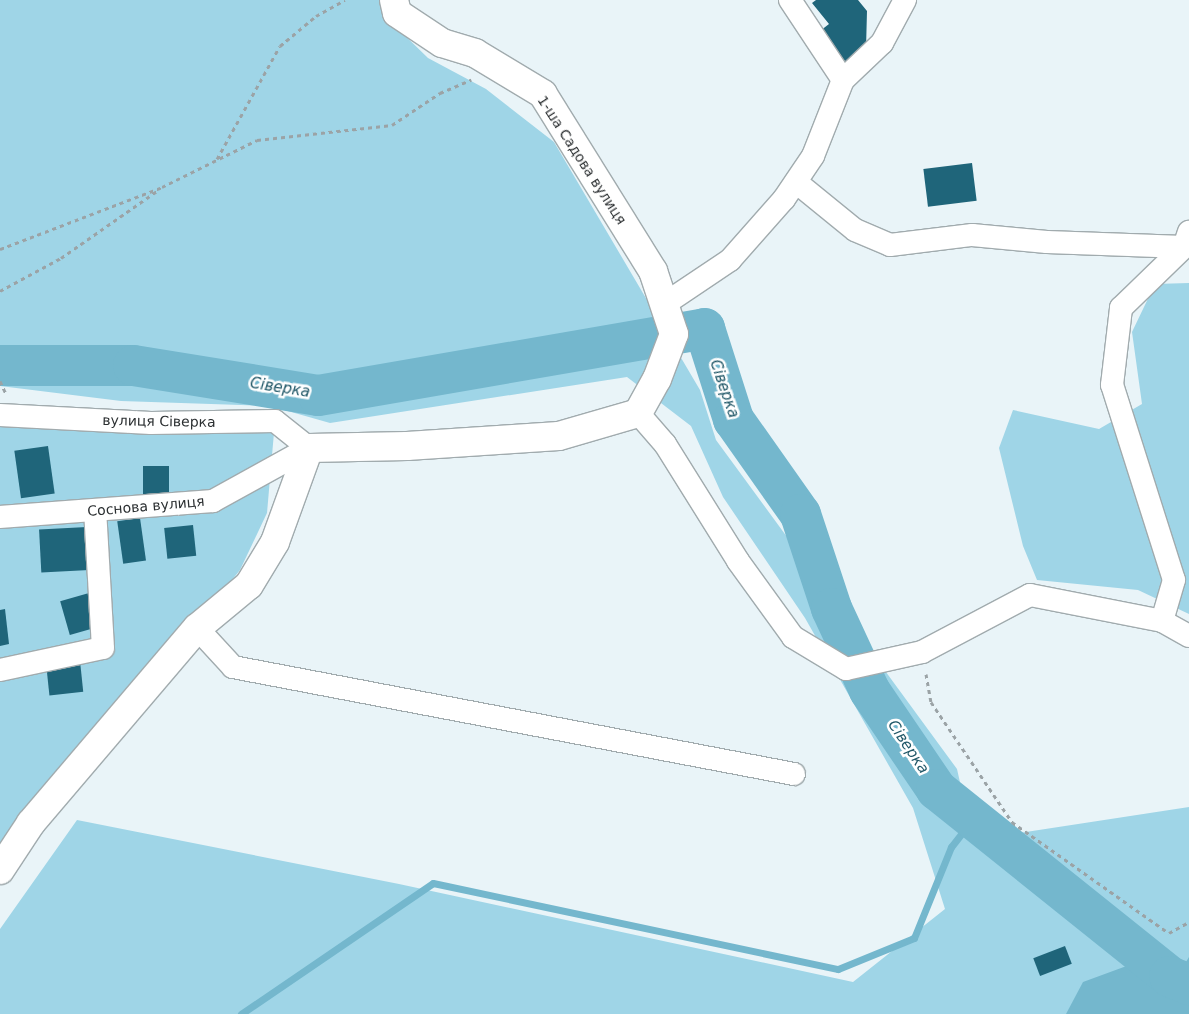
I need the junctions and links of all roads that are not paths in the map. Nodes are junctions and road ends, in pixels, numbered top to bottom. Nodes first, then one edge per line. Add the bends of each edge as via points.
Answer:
1 (394, 0) edge
2 (790, 0) edge
3 (905, 0) edge
4 (843, 80) junction
5 (796, 182) junction
6 (1186, 240) edge
7 (663, 305) junction
8 (638, 413) junction
9 (0, 415) edge
10 (309, 448) junction
11 (96, 511) junction
12 (0, 517) edge
13 (1162, 621) junction
14 (197, 628) junction
15 (1189, 636) edge
16 (0, 670) edge
17 (794, 774) dead end
18 (0, 870) edge

1 - 7 street, 1-ша Садова вулиця via 396,14 442,43 475,53 543,94 653,271
2 - 4 street
3 - 4 street via 882,43
4 - 5 street via 813,156
5 - 6 street via 855,230 890,245 972,235 1047,242
5 - 7 street via 730,260
6 - 13 street via 1121,308 1112,385 1174,580
7 - 8 street, 1-ша Садова вулиця via 674,334 657,379
8 - 10 street via 559,436 407,446
8 - 13 street via 665,444 738,561 793,637 846,669 922,652 1030,595
9 - 10 street, вулиця Сіверка via 151,423 275,421
10 - 11 street, Соснова вулиця via 213,501
10 - 14 street via 275,542 249,585
11 - 12 street, Соснова вулиця
11 - 16 street via 102,648
13 - 15 street
14 - 17 street via 233,667
14 - 18 street via 30,824

